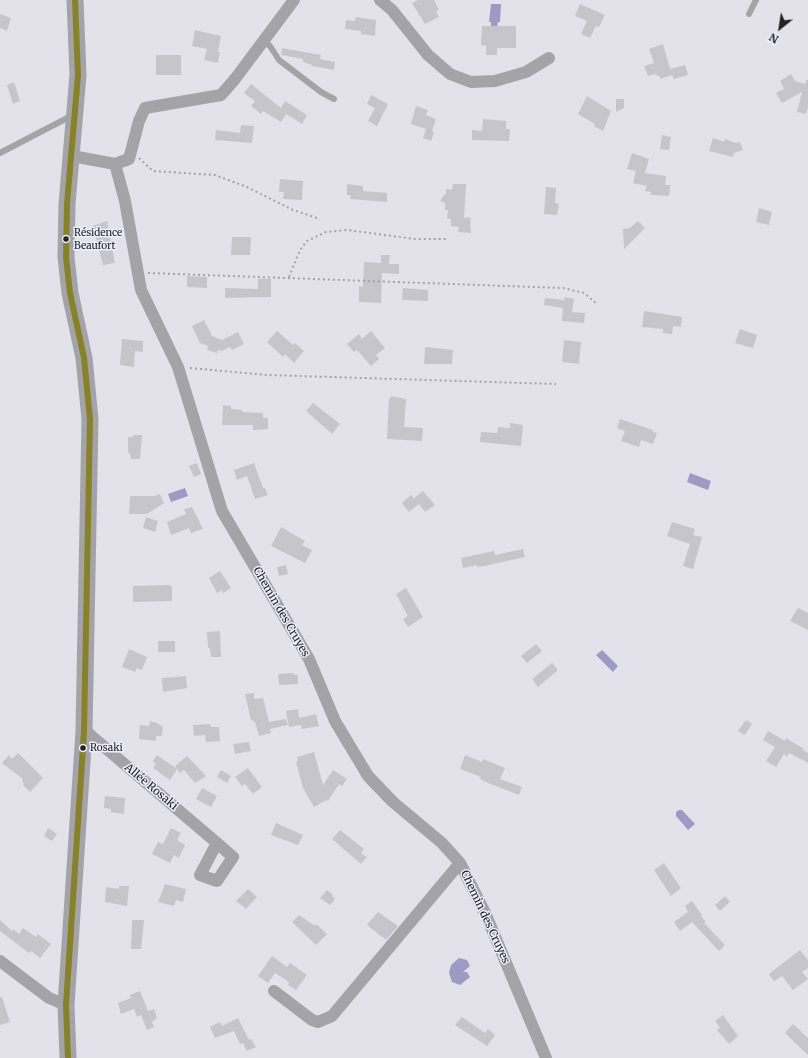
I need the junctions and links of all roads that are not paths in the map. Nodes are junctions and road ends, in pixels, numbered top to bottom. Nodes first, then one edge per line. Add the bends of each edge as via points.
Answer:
1 (75, 0) edge
2 (294, 0) edge
3 (380, 0) edge
4 (756, 0) edge
5 (749, 14) dead end
6 (263, 41) junction
7 (549, 58) dead end
8 (334, 99) dead end
9 (76, 114) junction
10 (0, 153) edge
11 (72, 156) junction
12 (115, 164) junction
13 (84, 731) junction
14 (217, 843) dead end
15 (460, 863) junction
16 (0, 960) edge
17 (274, 991) dead end
18 (66, 1005) junction
19 (68, 1058) edge
20 (546, 1058) edge

1 - 9 main road via 78,49
2 - 6 street
3 - 7 street via 450,74 471,82 494,81 526,72
4 - 5 lane
6 - 8 lane via 270,46 279,60 320,92
6 - 12 street via 221,95 145,108 128,159
9 - 10 lane
9 - 11 main road
11 - 12 street
11 - 13 main road via 67,204 66,257 70,293 84,358 90,419
12 - 15 street, Chemin des Cruyes via 125,201 141,290 178,367 222,511 309,659 335,721 368,776 393,802 442,843
13 - 14 street, Allée Rosaki
13 - 18 main road
15 - 17 street via 332,1016 318,1022 312,1020
15 - 20 street, Chemin des Cruyes via 486,915
16 - 18 street via 49,998
18 - 19 main road

